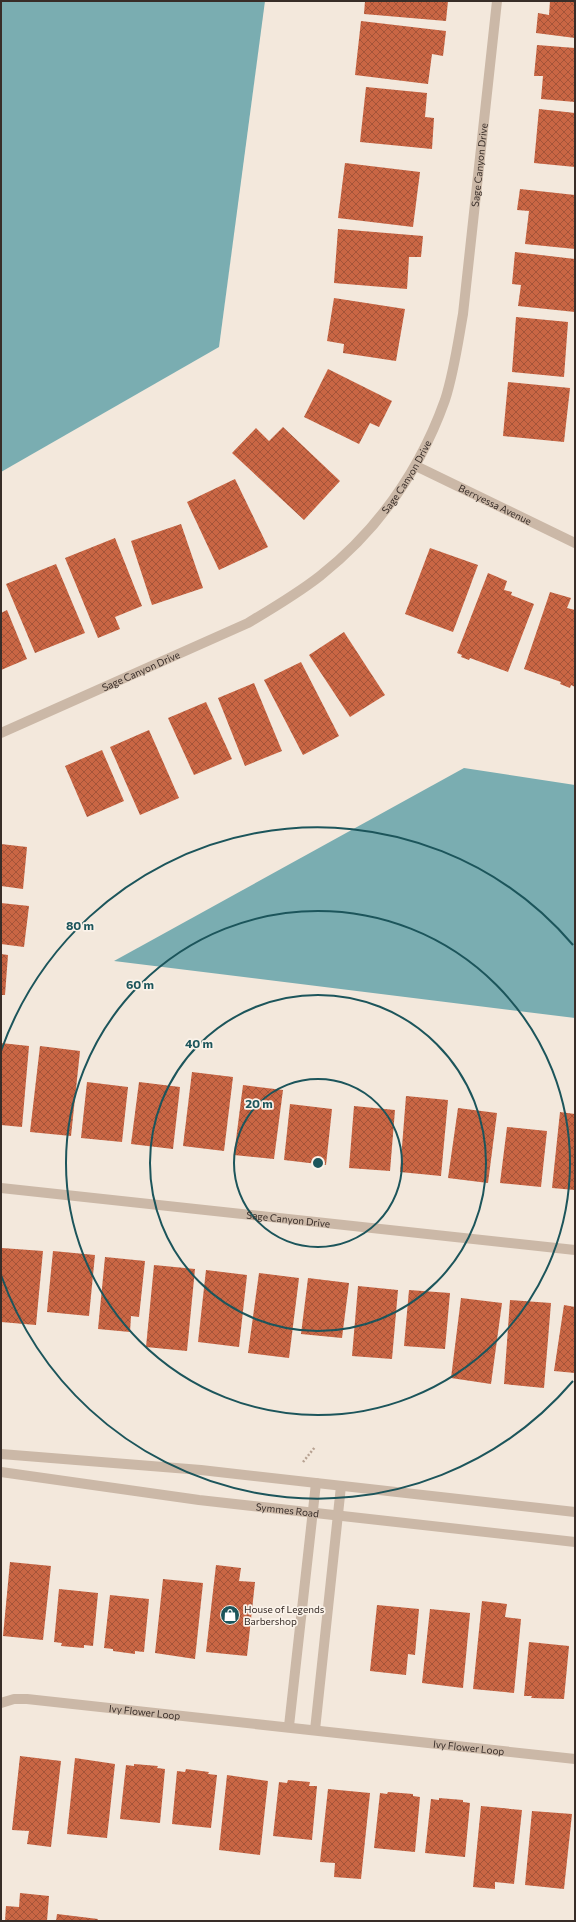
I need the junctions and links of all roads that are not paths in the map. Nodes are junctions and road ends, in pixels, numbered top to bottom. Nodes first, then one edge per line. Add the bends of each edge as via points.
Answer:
1 (498, 1) edge
2 (416, 466) junction
3 (575, 543) edge
4 (1, 732) edge
5 (1, 1188) edge
6 (575, 1250) edge
7 (1, 1454) edge
8 (1, 1472) edge
9 (316, 1482) junction
10 (341, 1486) junction
11 (575, 1512) edge
12 (313, 1513) junction
13 (338, 1516) junction
14 (575, 1542) edge
15 (1, 1703) edge
16 (289, 1726) junction
17 (315, 1730) junction
18 (575, 1759) edge

1 - 2 street, Sage Canyon Drive via 463,314 456,355 445,399
2 - 3 street, Berryessa Avenue
2 - 4 street, Sage Canyon Drive via 378,519 350,549 320,576 282,602 248,623
5 - 6 street, Sage Canyon Drive
7 - 9 street
8 - 12 street, Symmes Road
9 - 10 street
9 - 12 street
10 - 11 street
10 - 13 street
12 - 13 street, Symmes Road
12 - 16 street
13 - 14 street, Symmes Road
13 - 17 street
15 - 16 street, Ivy Flower Loop via 27,1698
16 - 17 street, Ivy Flower Loop
17 - 18 street, Ivy Flower Loop

